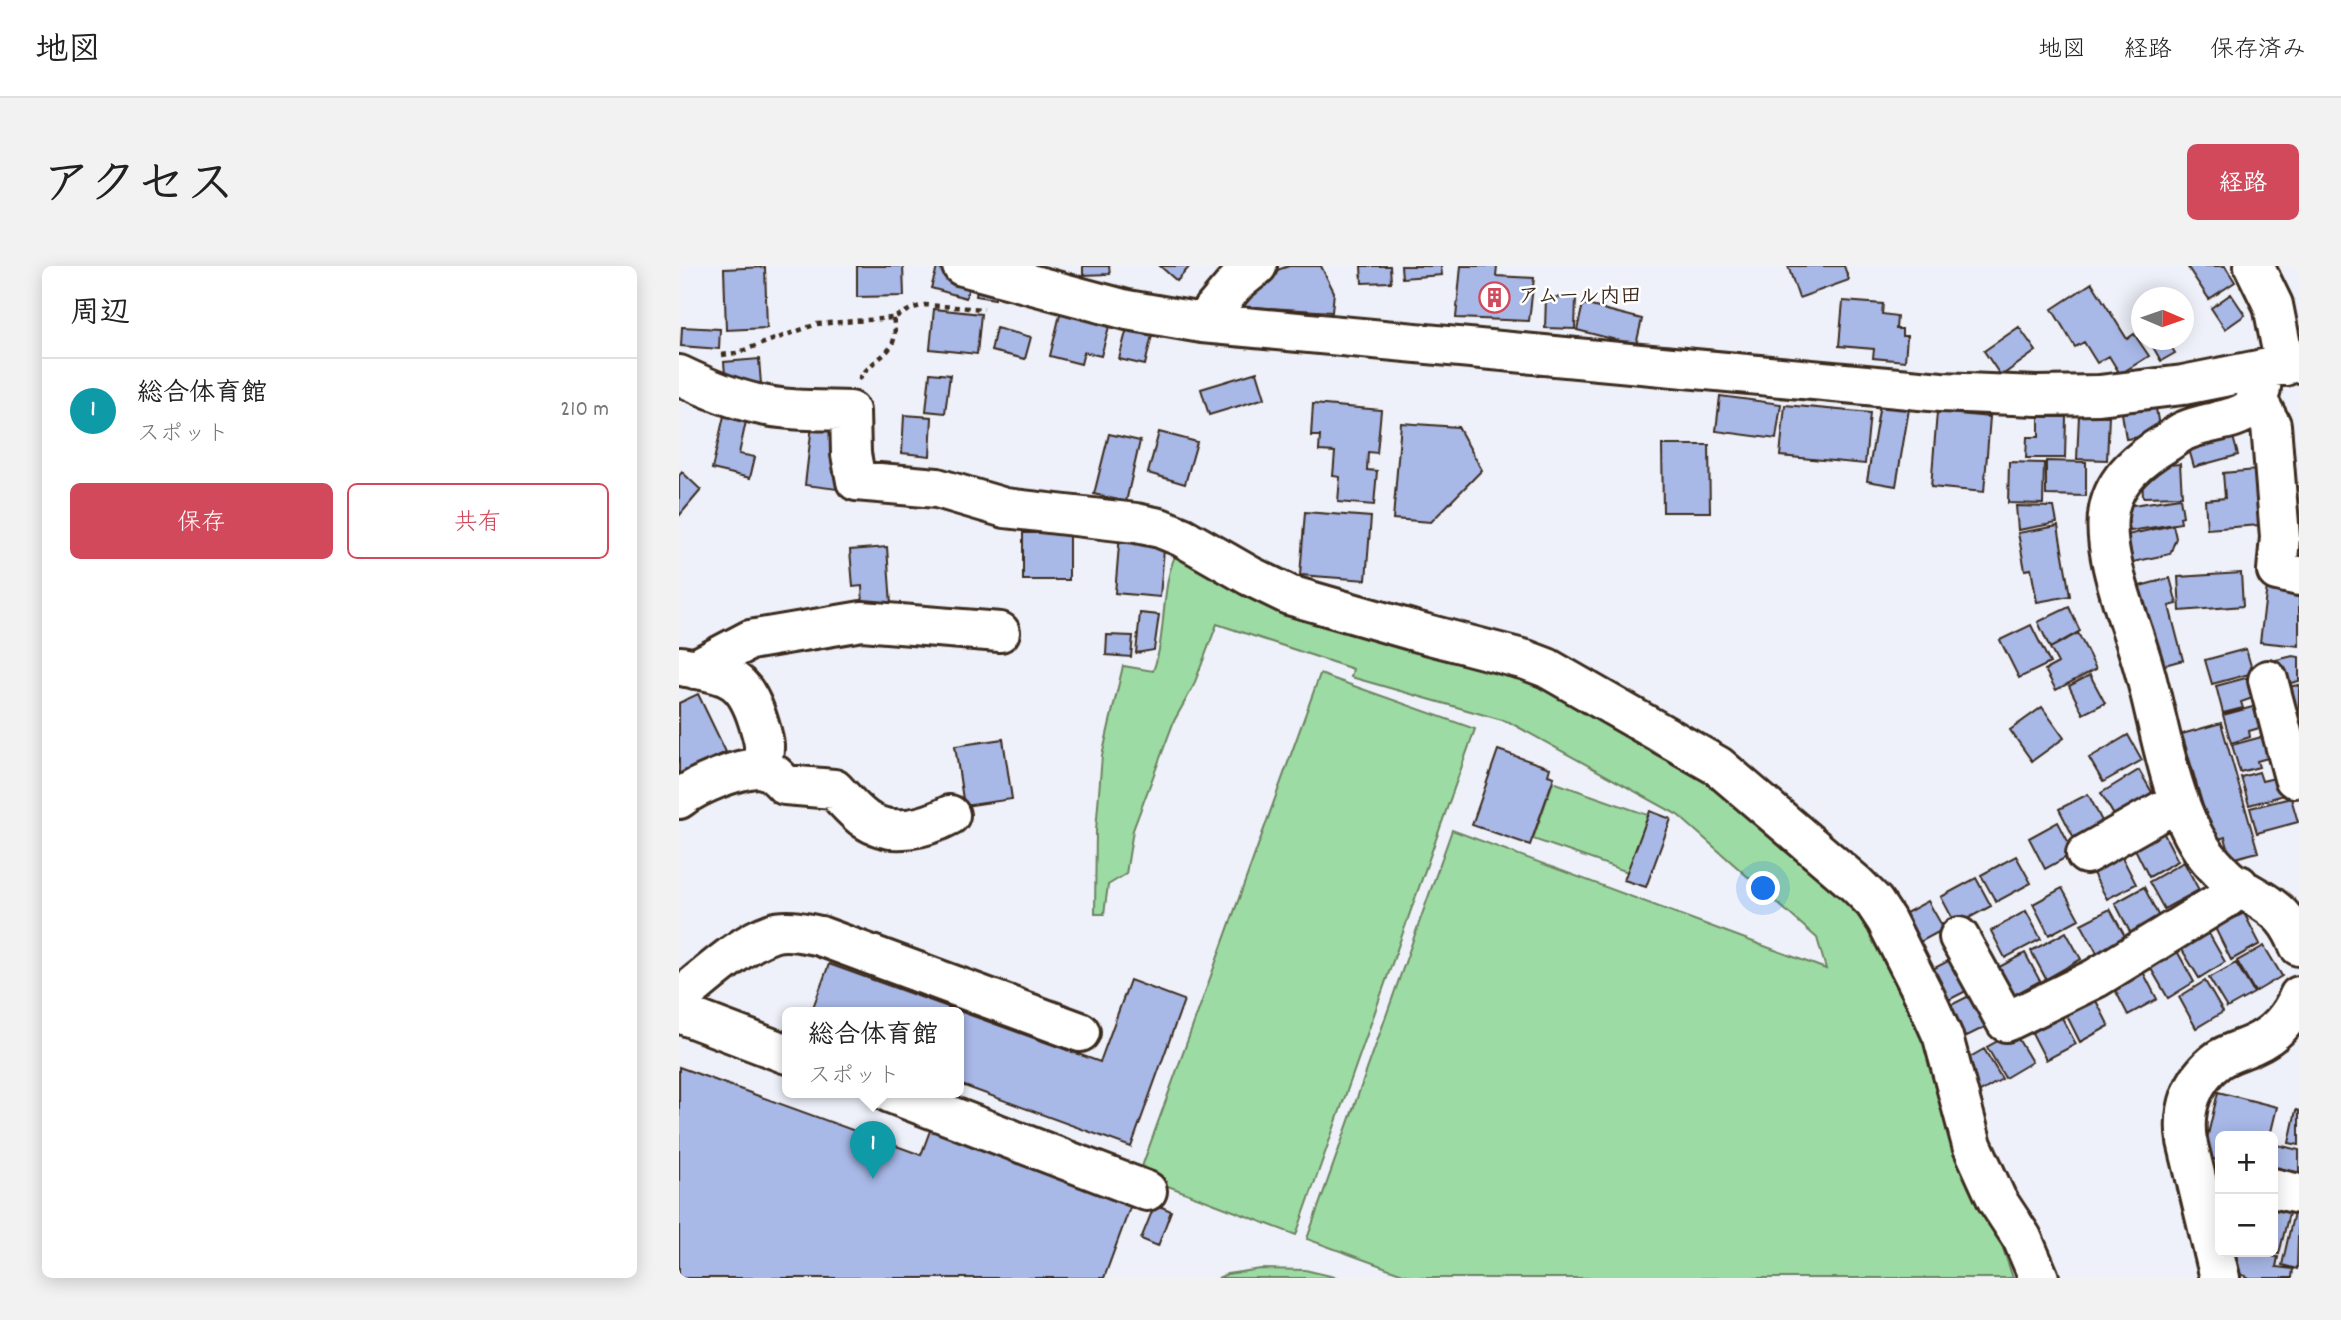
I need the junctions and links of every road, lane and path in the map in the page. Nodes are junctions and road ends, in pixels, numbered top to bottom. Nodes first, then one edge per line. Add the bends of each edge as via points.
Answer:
1 (962, 266) edge
2 (1257, 266) edge
3 (2253, 266) edge
4 (1012, 280) junction
5 (893, 318) junction
6 (1202, 323) junction
7 (715, 356) dead end
8 (2275, 375) edge
9 (679, 376) edge
10 (851, 411) junction
11 (2299, 576) edge
12 (1000, 632) dead end
13 (687, 667) edge
14 (2267, 680) dead end
15 (2293, 758) edge
16 (760, 767) junction
17 (679, 799) edge
18 (2179, 801) junction
19 (950, 815) dead end
20 (2086, 854) dead end
21 (2239, 885) junction
22 (1958, 937) dead end
23 (2299, 946) edge
24 (2299, 996) edge
25 (679, 998) edge
26 (679, 1013) edge
27 (1080, 1032) dead end
28 (782, 1052) edge
29 (903, 1098) edge
30 (2207, 1172) edge
31 (2278, 1189) edge
32 (1147, 1191) dead end
33 (2299, 1194) edge
34 (2039, 1278) edge
35 (2220, 1278) edge

1 - 4 street
2 - 6 street
3 - 8 street via 2273,305
4 - 5 path via 1003,298 989,309 925,305
4 - 6 street via 1127,310
5 - 7 path via 817,324
5 - 10 path via 891,349 865,369
6 - 8 street via 2023,396 2099,395
8 - 11 street via 2271,425 2280,537 2277,571
8 - 18 street via 2246,412 2185,431 2150,453 2126,473 2110,506 2106,528 2116,574
9 - 10 street via 759,405
10 - 34 street via 856,481 937,488 1005,508 1160,528 1289,595 1547,668 1717,766 1856,884 1886,920 1943,1037 1972,1146
12 - 13 street via 862,621 750,640
13 - 16 street via 722,674 750,697 766,750
14 - 15 street
16 - 17 street via 718,779
16 - 19 street via 773,772 785,785 834,789 866,821 884,827 920,828
18 - 20 street
18 - 21 street via 2201,848
21 - 22 street via 2102,990 2006,1022
21 - 23 street via 2284,919
24 - 30 street via 2282,1025 2253,1045 2219,1059 2194,1087 2184,1123
25 - 27 street via 753,943 774,933 796,931
26 - 28 street
29 - 32 street
30 - 35 street
31 - 33 street

